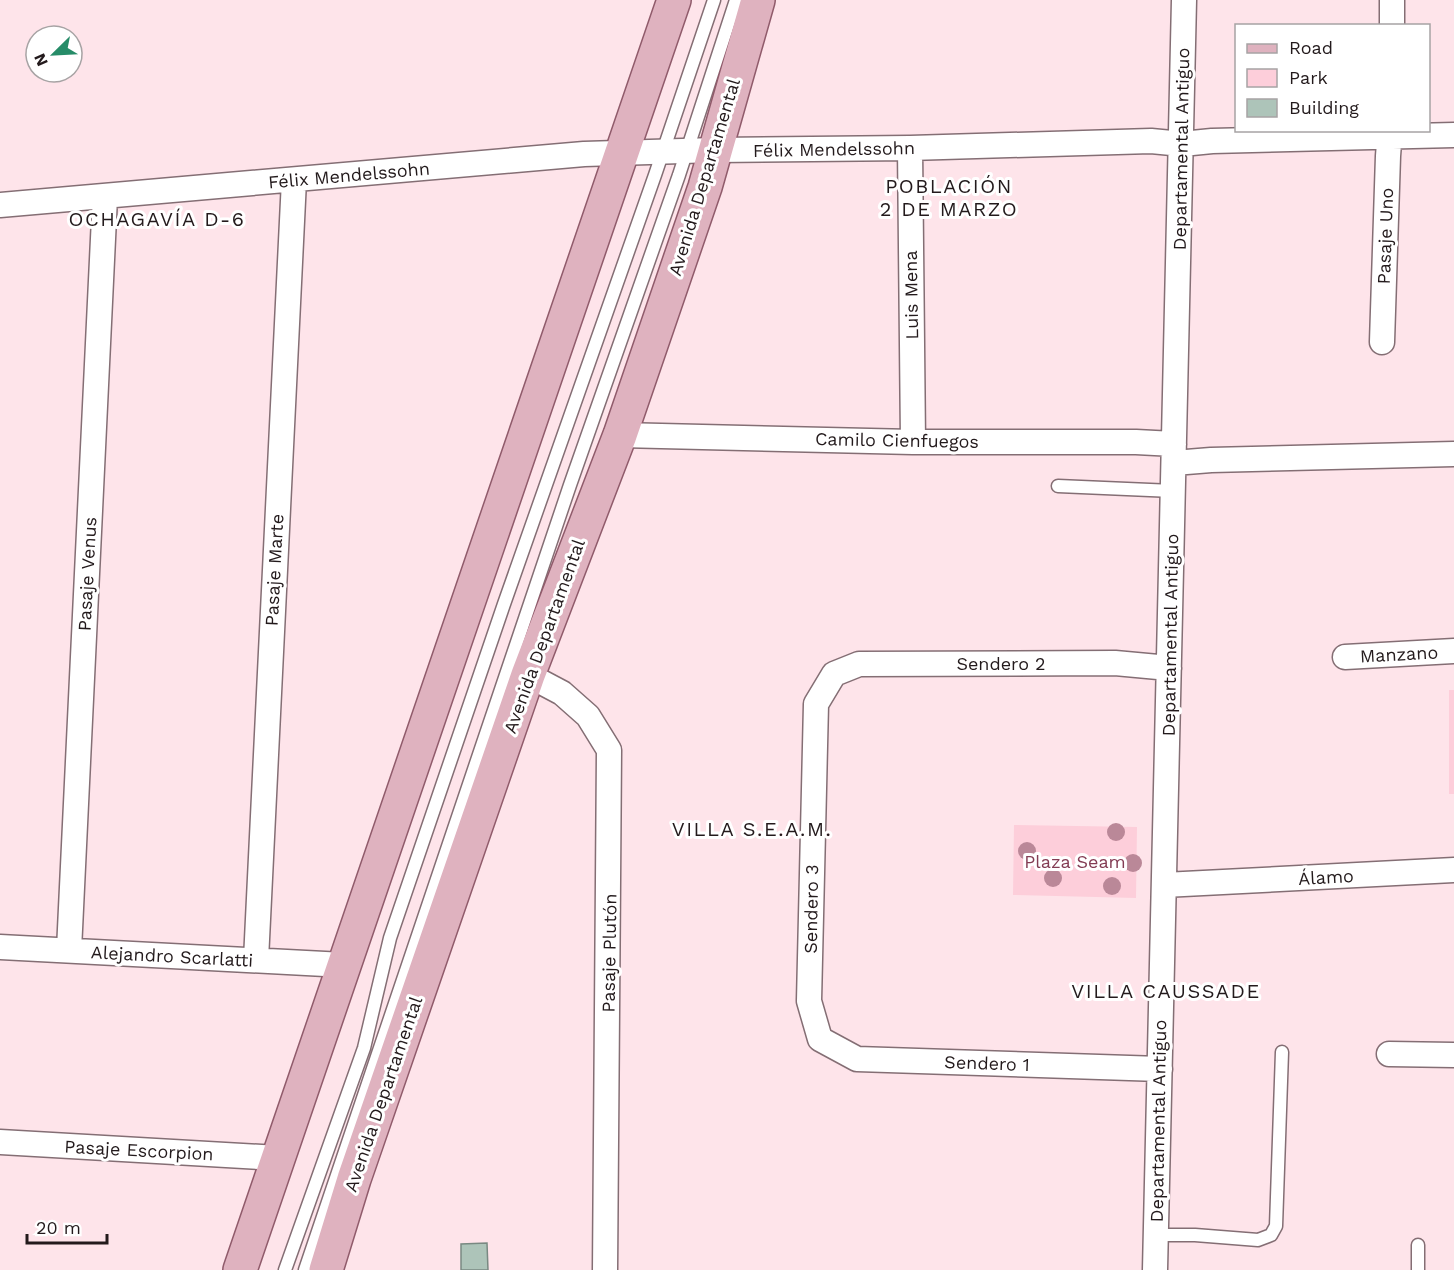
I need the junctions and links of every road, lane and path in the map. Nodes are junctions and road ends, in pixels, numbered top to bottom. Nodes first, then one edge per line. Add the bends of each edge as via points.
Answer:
1 (674, 0) edge
2 (714, 0) edge
3 (736, 0) edge
4 (758, 0) edge
5 (1184, 0) edge
6 (1392, 0) edge
7 (1392, 24) edge
8 (1390, 134) edge
9 (1454, 135) edge
10 (1182, 144) junction
11 (910, 148) junction
12 (701, 150) junction
13 (662, 151) junction
14 (621, 152) junction
15 (294, 180) junction
16 (105, 197) junction
17 (0, 205) edge
18 (1382, 342) dead end
19 (620, 435) junction
20 (913, 442) junction
21 (1174, 453) junction
22 (1454, 454) edge
23 (1058, 486) dead end
24 (1173, 491) junction
25 (1454, 651) edge
26 (1345, 657) dead end
27 (1169, 668) junction
28 (834, 674) joint
29 (528, 675) junction
30 (1454, 870) edge
31 (1164, 885) junction
32 (0, 947) edge
33 (69, 950) junction
34 (256, 960) junction
35 (344, 965) junction
36 (820, 1039) joint
37 (1282, 1052) dead end
38 (1389, 1054) dead end
39 (1454, 1055) edge
40 (1160, 1069) junction
41 (0, 1142) edge
42 (278, 1158) junction
43 (1156, 1235) junction
44 (1418, 1245) dead end
45 (240, 1270) edge
46 (285, 1270) edge
47 (305, 1270) edge
48 (326, 1270) edge
49 (605, 1270) edge
50 (1155, 1270) edge
51 (1418, 1270) edge

1 - 14 main road
2 - 13 lane
3 - 12 lane
4 - 12 main road, Avenida Departamental
5 - 10 street, Departamental Antiguo
6 - 7 street
8 - 9 street, Félix Mendelssohn
8 - 10 street, Félix Mendelssohn
8 - 18 street, Pasaje Uno
10 - 11 street, Félix Mendelssohn via 1151,141
10 - 21 street, Departamental Antiguo
11 - 12 street, Félix Mendelssohn
11 - 20 street, Luis Mena
12 - 13 street, Félix Mendelssohn
12 - 19 main road, Avenida Departamental via 709,174
12 - 47 lane via 570,485
13 - 14 street, Félix Mendelssohn
13 - 46 lane via 387,948 364,1048
14 - 15 street, Félix Mendelssohn
14 - 35 main road
15 - 16 street, Félix Mendelssohn
15 - 34 street, Pasaje Marte
16 - 17 street, Félix Mendelssohn
16 - 33 street, Pasaje Venus
19 - 20 street, Camilo Cienfuegos
19 - 29 main road, Avenida Departamental
20 - 21 street, Camilo Cienfuegos via 1136,442
21 - 22 street, Camilo Cienfuegos via 1211,460
21 - 24 street, Departamental Antiguo
23 - 24 lane
24 - 27 street, Departamental Antiguo
25 - 26 street, Manzano
27 - 28 street, Sendero 2 via 1115,663 859,664
27 - 31 street, Departamental Antiguo
28 - 36 street, Sendero 3 via 816,704 809,1001
29 - 48 main road, Avenida Departamental
29 - 49 street, Pasaje Plutón via 562,693 588,716 609,750
30 - 31 street, Álamo
31 - 40 street, Departamental Antiguo
32 - 33 street, Alejandro Scarlatti
33 - 34 street, Alejandro Scarlatti
34 - 35 street, Alejandro Scarlatti
35 - 42 main road
36 - 40 street, Sendero 1 via 856,1059
37 - 43 lane via 1276,1226 1271,1234 1258,1240
38 - 39 street
40 - 43 street, Departamental Antiguo
41 - 42 street, Pasaje Escorpion
42 - 45 main road
43 - 50 street, Departamental Antiguo
44 - 51 lane

